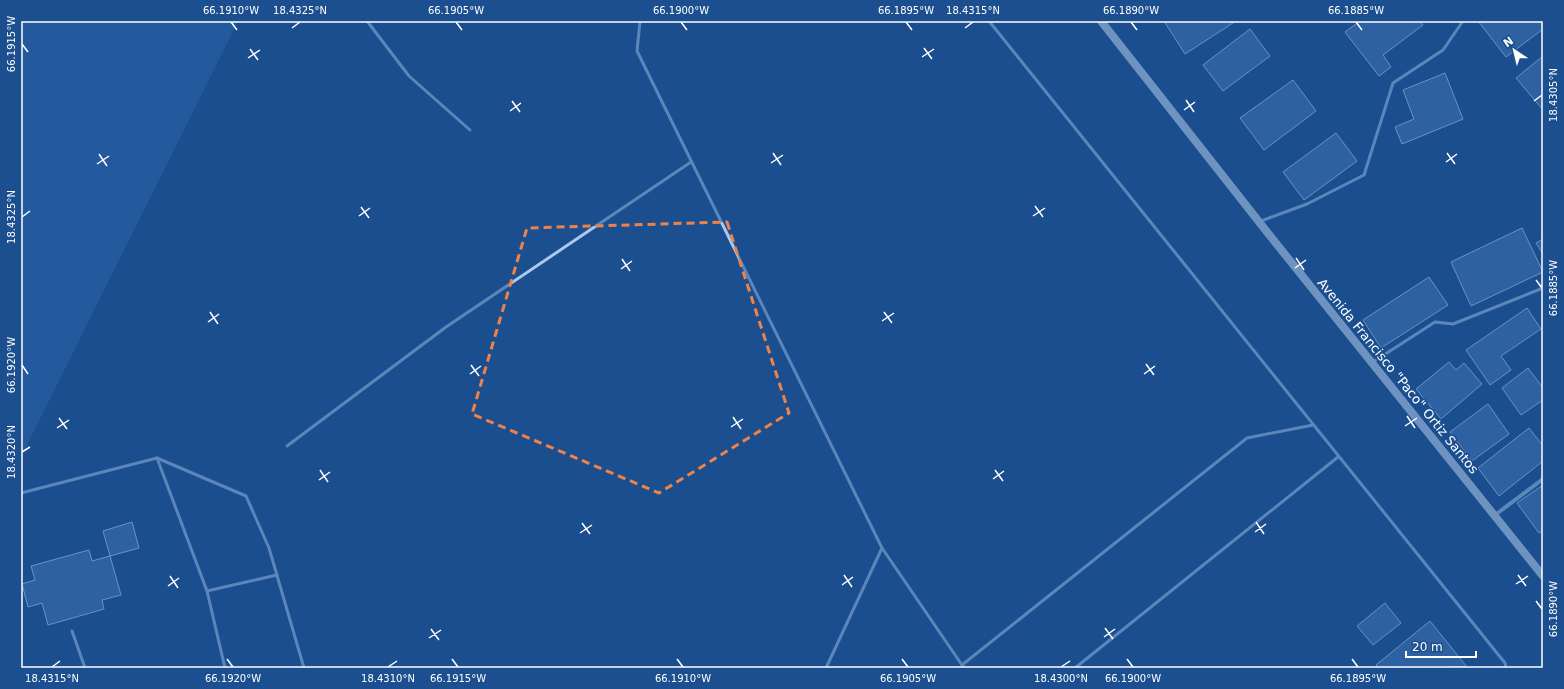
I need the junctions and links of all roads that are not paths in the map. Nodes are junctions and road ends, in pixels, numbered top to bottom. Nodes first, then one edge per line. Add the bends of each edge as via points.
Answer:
1 (367, 21) edge
2 (640, 21) edge
3 (989, 21) edge
4 (1101, 21) edge
5 (1463, 21) edge
6 (470, 130) dead end
7 (691, 162) junction
8 (1259, 222) junction
9 (1543, 288) edge
10 (1372, 363) junction
11 (1313, 425) junction
12 (287, 446) dead end
13 (1338, 457) junction
14 (157, 458) junction
15 (1543, 479) edge
16 (21, 493) edge
17 (1494, 516) junction
18 (882, 548) junction
19 (277, 575) junction
20 (1543, 576) edge
21 (207, 591) junction
22 (72, 631) dead end
23 (963, 666) edge
24 (85, 668) edge
25 (225, 668) edge
26 (304, 668) edge
27 (826, 668) edge
28 (1075, 668) edge
29 (1506, 668) edge

1 - 6 lane via 409,76
2 - 7 lane via 637,51
3 - 11 lane
4 - 8 street, Avenida Francisco "Paco" Ortiz Santos
5 - 8 lane via 1443,50 1393,83 1364,175 1307,204
7 - 12 lane via 446,327
7 - 18 lane
8 - 10 street, Avenida Francisco "Paco" Ortiz Santos
9 - 10 lane via 1453,324 1435,322
10 - 17 street, Avenida Francisco "Paco" Ortiz Santos
11 - 13 lane
11 - 23 lane via 1247,438
13 - 28 lane
13 - 29 lane via 1505,663
14 - 16 lane
14 - 19 lane via 246,496 269,548
14 - 21 lane
15 - 17 street
17 - 20 street, Avenida Francisco "Paco" Ortiz Santos
18 - 23 lane
18 - 27 lane
19 - 21 lane
19 - 26 lane
21 - 25 lane
22 - 24 lane

